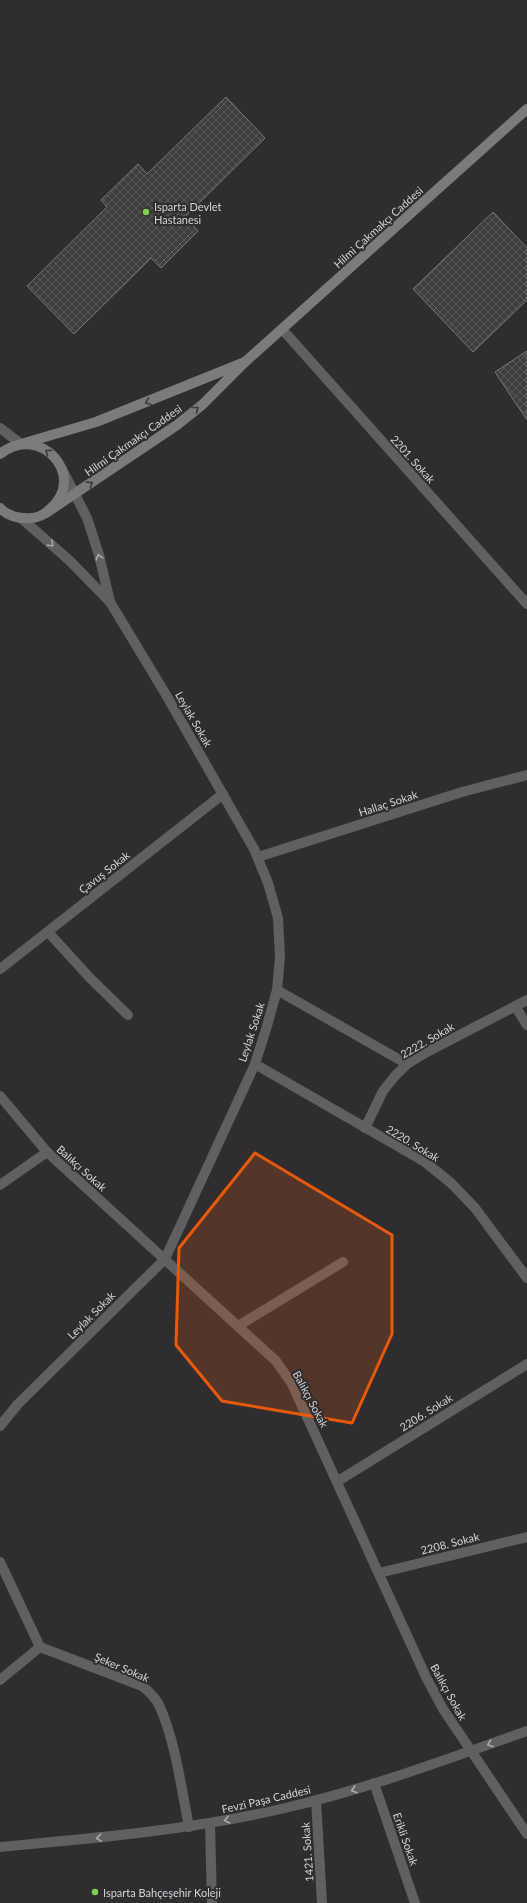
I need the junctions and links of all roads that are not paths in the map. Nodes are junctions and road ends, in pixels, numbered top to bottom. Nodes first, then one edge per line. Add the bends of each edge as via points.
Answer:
1 (527, 109) edge
2 (282, 329) junction
3 (245, 362) junction
4 (0, 428) edge
5 (21, 444) junction
6 (4, 450) edge
7 (0, 454) edge
8 (62, 468) junction
9 (76, 494) junction
10 (1, 511) edge
11 (46, 513) junction
12 (21, 518) junction
13 (110, 602) junction
14 (527, 604) edge
15 (527, 775) edge
16 (223, 794) junction
17 (258, 857) junction
18 (48, 932) junction
19 (0, 969) edge
20 (277, 990) junction
21 (527, 1000) edge
22 (515, 1006) junction
23 (128, 1015) dead end
24 (527, 1025) edge
25 (255, 1064) junction
26 (407, 1064) junction
27 (0, 1096) edge
28 (365, 1128) junction
29 (47, 1152) junction
30 (0, 1185) edge
31 (165, 1259) junction
32 (343, 1262) dead end
33 (527, 1278) edge
34 (238, 1326) junction
35 (527, 1364) edge
36 (0, 1426) edge
37 (338, 1481) junction
38 (527, 1537) edge
39 (0, 1562) edge
40 (379, 1573) junction
41 (40, 1646) junction
42 (0, 1680) edge
43 (527, 1731) edge
44 (470, 1751) junction
45 (374, 1783) junction
46 (316, 1800) junction
47 (210, 1824) junction
48 (189, 1827) junction
49 (527, 1834) edge
50 (0, 1848) edge
51 (212, 1903) edge
52 (322, 1903) edge
53 (415, 1903) edge

1 - 2 main road, Hilmi Çakmakçı Caddesi
2 - 3 main road, Hilmi Çakmakçı Caddesi
2 - 14 street, 2201. Sokak
3 -> 5 main road, Hilmi Çakmakçı Caddesi via 96,422
9 -> 3 main road, Hilmi Çakmakçı Caddesi via 177,425 202,405
4 - 5 street
5 - 6 main road, Hilmi Çakmakçı Caddesi
8 -> 5 main road via 45,448
6 - 7 main road, Hilmi Çakmakçı Caddesi
8 - 9 street, Leylak Sokak
8 - 11 main road via 62,494
9 - 11 main road, Hilmi Çakmakçı Caddesi
13 -> 9 street, Leylak Sokak via 94,537
10 - 12 main road
11 - 12 main road, Hilmi Çakmakçı Caddesi via 34,518
12 -> 13 street, Leylak Sokak via 70,561
13 - 16 street, Leylak Sokak
15 - 17 street, Hallaç Sokak via 462,792
16 - 17 street, Leylak Sokak
16 - 18 street, Çavuş Sokak
17 - 20 street, Leylak Sokak via 278,918 280,957
18 - 19 street, Çavuş Sokak
18 - 23 street
20 - 25 street, Leylak Sokak
20 - 26 street
21 - 22 street, 2222. Sokak
22 - 24 street
22 - 26 street, 2222. Sokak
25 - 28 street, 2220. Sokak
25 - 31 street, Leylak Sokak
26 - 28 street, 2222. Sokak via 383,1091
27 - 29 street, Balıkçı Sokak
28 - 33 street, 2220. Sokak via 425,1162 451,1182 475,1208
29 - 30 street
29 - 31 street, Balıkçı Sokak
31 - 34 street, Balıkçı Sokak
31 - 36 street, Leylak Sokak via 18,1404
32 - 34 street
34 - 37 street, Balıkçı Sokak via 276,1361 292,1384
35 - 37 street, 2206. Sokak
37 - 40 street, Balıkçı Sokak
38 - 40 street, 2208. Sokak
39 - 41 street
40 - 44 street, Balıkçı Sokak via 426,1677
41 - 42 street
41 - 48 street, Şeker Sokak via 142,1686 151,1692 160,1706 170,1739
43 -> 44 street, Fevzi Paşa Caddesi
44 - 45 street, Fevzi Paşa Caddesi
44 - 49 street, Balıkçı Sokak
45 -> 46 street, Fevzi Paşa Caddesi
45 - 53 street, Erikli Sokak
46 -> 47 street, Fevzi Paşa Caddesi
46 - 52 street, 1421. Sokak
47 - 48 street, Fevzi Paşa Caddesi
47 - 51 street
48 -> 50 street, Fevzi Paşa Caddesi

